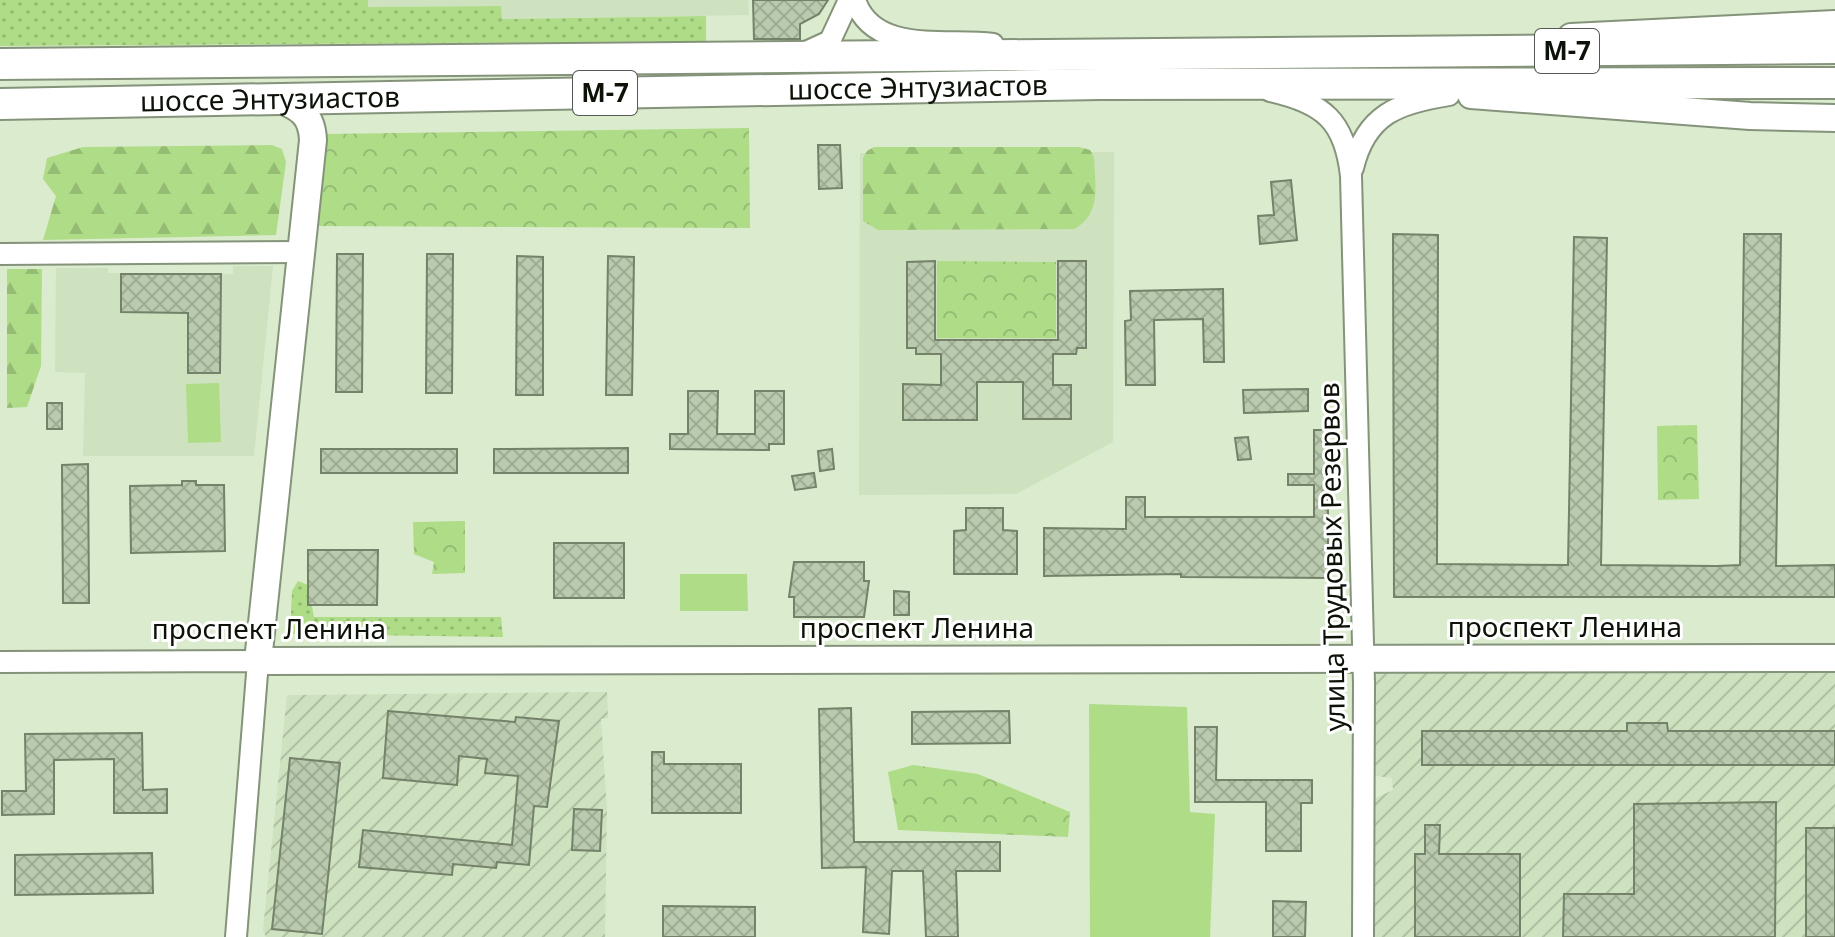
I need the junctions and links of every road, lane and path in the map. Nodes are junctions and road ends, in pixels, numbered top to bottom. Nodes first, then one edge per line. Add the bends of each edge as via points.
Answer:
1 (849, 0) edge
2 (855, 0) edge
3 (1835, 24) edge
4 (1835, 48) edge
5 (1298, 53) junction
6 (1093, 55) junction
7 (782, 57) junction
8 (0, 64) edge
9 (1345, 83) junction
10 (1835, 83) edge
11 (1236, 84) junction
12 (1456, 94) junction
13 (364, 97) junction
14 (278, 99) junction
15 (0, 104) edge
16 (1835, 118) edge
17 (313, 140) junction
18 (1351, 176) junction
19 (300, 252) junction
20 (0, 254) edge
21 (1835, 658) edge
22 (1363, 659) junction
23 (258, 661) junction
24 (0, 662) edge
25 (236, 937) edge
26 (1363, 937) edge

1 - 7 street via 830,41
2 - 6 street via 868,25 889,37
3 - 5 main road
4 - 5 highway, шоссе Энтузиастов / М-7
5 - 6 highway, шоссе Энтузиастов / М-7
6 - 7 highway, шоссе Энтузиастов / М-7
7 - 8 highway, шоссе Энтузиастов / М-7
9 - 10 highway, шоссе Энтузиастов / М-7
9 - 11 highway, шоссе Энтузиастов / М-7
9 - 12 main road
11 - 13 highway, шоссе Энтузиастов / М-7
11 - 18 street, улица Трудовых Резервов via 1285,94 1334,120 1345,141
12 - 16 main road
12 - 18 street, улица Трудовых Резервов via 1421,99 1377,120 1358,148
13 - 14 highway, шоссе Энтузиастов / М-7
13 - 17 main road via 332,111
14 - 15 highway, шоссе Энтузиастов / М-7
14 - 17 main road via 309,118
17 - 19 main road
18 - 22 street, улица Трудовых Резервов
19 - 20 street
19 - 23 main road
21 - 22 main road, проспект Ленина
22 - 23 main road, проспект Ленина
22 - 26 street, улица Трудовых Резервов
23 - 24 street, проспект Ленина
23 - 25 street

